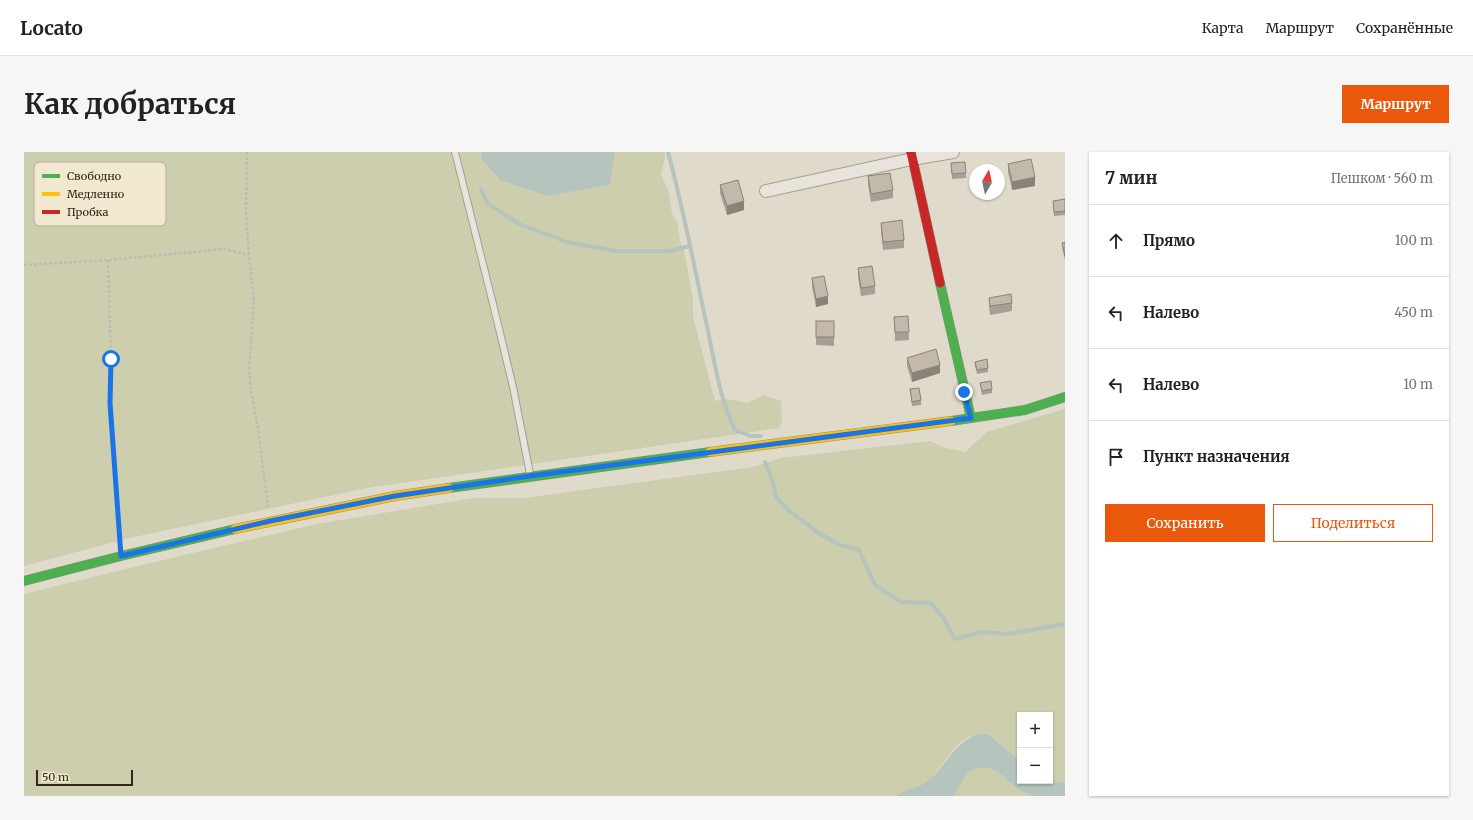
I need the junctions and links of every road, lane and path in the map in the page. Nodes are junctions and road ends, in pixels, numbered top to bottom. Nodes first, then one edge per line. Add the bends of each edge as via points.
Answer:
1 (248, 152) edge
2 (455, 152) edge
3 (953, 152) edge
4 (912, 156) edge
5 (766, 191) dead end
6 (249, 255) junction
7 (108, 260) junction
8 (24, 265) edge
9 (1065, 397) edge
10 (971, 418) junction
11 (530, 476) junction
12 (270, 521) junction
13 (121, 556) junction
14 (24, 581) edge

1 - 6 path via 246,213
2 - 11 lane via 510,372
3 - 4 street
4 - 5 street
4 - 10 street
6 - 7 path via 225,249
6 - 12 path via 254,298 249,371
7 - 8 path
7 - 13 path via 110,403
9 - 10 street via 1025,410
10 - 11 street
11 - 12 street via 395,496
12 - 13 street
13 - 14 street

